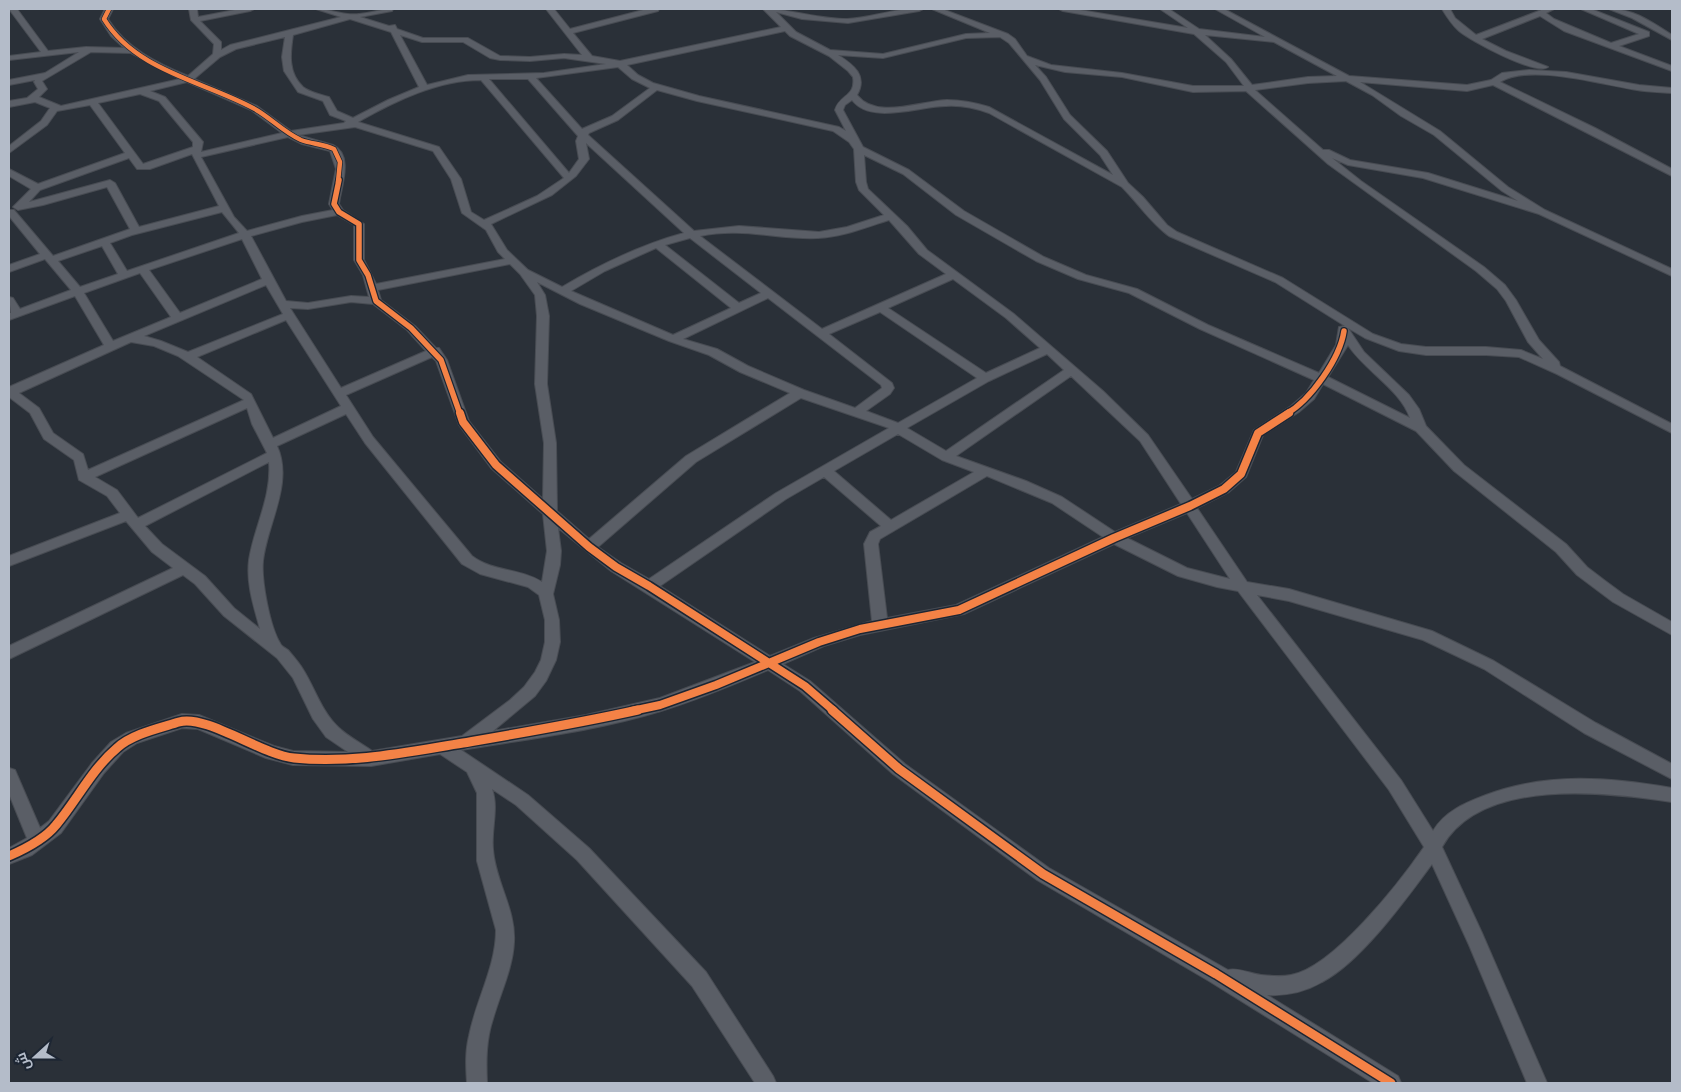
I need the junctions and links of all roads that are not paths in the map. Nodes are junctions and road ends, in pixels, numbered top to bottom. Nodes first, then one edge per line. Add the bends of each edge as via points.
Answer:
1 (13, 9) edge
2 (109, 9) edge
3 (193, 9) edge
4 (250, 9) edge
5 (322, 9) edge
6 (389, 9) edge
7 (395, 9) edge
8 (550, 9) edge
9 (655, 9) edge
10 (768, 9) edge
11 (792, 9) edge
12 (919, 9) edge
13 (936, 9) edge
14 (1063, 9) edge
15 (1164, 9) edge
16 (1219, 9) edge
17 (1446, 9) edge
18 (1551, 9) edge
19 (1586, 9) edge
20 (1613, 9) edge
21 (783, 12) junction
22 (1542, 12) junction
23 (350, 17) junction
24 (20, 18) junction
25 (9, 20) edge
26 (195, 20) junction
27 (786, 28) junction
28 (394, 30) junction
29 (569, 32) junction
30 (1197, 32) junction
31 (289, 34) junction
32 (1005, 36) junction
33 (1476, 38) junction
34 (1672, 38) edge
35 (1280, 41) junction
36 (1611, 46) junction
37 (90, 49) junction
38 (132, 51) junction
39 (826, 51) junction
40 (45, 52) junction
41 (217, 54) junction
42 (9, 58) edge
43 (589, 58) junction
44 (1024, 58) junction
45 (617, 63) junction
46 (1672, 69) edge
47 (1566, 74) junction
48 (46, 75) junction
49 (530, 76) junction
50 (484, 78) junction
51 (1347, 78) junction
52 (189, 79) junction
53 (9, 82) edge
54 (1494, 82) junction
55 (657, 86) junction
56 (424, 88) junction
57 (1249, 88) junction
58 (1672, 90) edge
59 (141, 91) junction
60 (853, 95) junction
61 (31, 100) junction
62 (92, 101) junction
63 (9, 104) edge
64 (55, 108) junction
65 (350, 123) junction
66 (290, 134) junction
67 (582, 135) junction
68 (1314, 148) junction
69 (10, 149) edge
70 (860, 149) junction
71 (196, 153) junction
72 (131, 154) junction
73 (9, 172) edge
74 (1671, 172) edge
75 (569, 178) junction
76 (1125, 185) junction
77 (38, 188) junction
78 (224, 208) junction
79 (13, 210) edge
80 (339, 212) junction
81 (1542, 212) junction
82 (891, 216) junction
83 (485, 224) junction
84 (136, 231) junction
85 (246, 234) junction
86 (691, 234) junction
87 (104, 242) junction
88 (658, 245) junction
89 (48, 258) junction
90 (512, 262) junction
91 (142, 268) junction
92 (9, 269) edge
93 (524, 272) junction
94 (1672, 273) edge
95 (124, 274) junction
96 (953, 274) junction
97 (269, 280) junction
98 (372, 288) junction
99 (563, 291) junction
100 (76, 292) junction
101 (768, 294) junction
102 (9, 300) edge
103 (376, 301) junction
104 (880, 307) junction
105 (738, 308) junction
106 (286, 310) junction
107 (1332, 312) junction
108 (13, 315) edge
109 (178, 318) junction
110 (1344, 331) junction
111 (820, 334) junction
112 (130, 338) junction
113 (673, 339) junction
114 (111, 346) junction
115 (1046, 350) junction
116 (435, 352) junction
117 (189, 356) junction
118 (1072, 370) junction
119 (1561, 371) junction
120 (985, 378) junction
121 (1321, 378) junction
122 (9, 392) edge
123 (339, 393) junction
124 (800, 393) junction
125 (250, 402) junction
126 (348, 408) junction
127 (856, 413) junction
128 (899, 428) junction
129 (1420, 428) junction
130 (1672, 429) edge
131 (273, 449) junction
132 (946, 457) junction
133 (826, 470) junction
134 (986, 471) junction
135 (84, 477) junction
136 (1190, 506) junction
137 (550, 513) junction
138 (132, 520) junction
139 (889, 526) junction
140 (1114, 538) junction
141 (589, 546) junction
142 (9, 561) edge
143 (185, 568) junction
144 (648, 586) junction
145 (1244, 587) junction
146 (546, 594) junction
147 (880, 625) junction
148 (1672, 629) edge
149 (273, 646) junction
150 (9, 653) edge
151 (770, 662) junction
152 (466, 742) junction
153 (442, 746) junction
154 (370, 759) junction
155 (471, 765) junction
156 (1672, 772) edge
157 (9, 775) edge
158 (1672, 795) edge
159 (37, 841) junction
160 (1434, 848) junction
161 (9, 856) edge
162 (1216, 974) junction
163 (477, 1083) edge
164 (766, 1083) edge
165 (1390, 1083) edge
166 (1537, 1083) edge

1 - 24 street
2 - 38 street via 104,20 106,25
3 - 26 street
4 - 26 street
5 - 23 street
6 - 23 street
7 - 28 street via 388,16
8 - 29 street
9 - 29 street
10 - 21 street
10 - 27 street via 783,21
11 - 21 street
12 - 21 street via 848,21 817,20
13 - 32 street
14 - 30 street
15 - 30 street
16 - 35 street
17 - 33 street via 1457,25
18 - 22 street
19 - 36 street via 1646,34
20 - 34 street via 1635,16
22 - 33 street
22 - 36 street via 1567,29
23 - 28 street
23 - 31 street
24 - 25 street
24 - 40 street
26 - 41 street via 218,44
27 - 39 street via 805,42
27 - 45 street
28 - 43 street via 422,40 464,40 500,58
28 - 56 street
29 - 43 street
30 - 35 street
30 - 57 street via 1246,80
31 - 41 street
31 - 65 street via 286,66 299,87 326,99 333,113
32 - 39 street via 966,36 883,56
32 - 44 street
33 - 47 street via 1506,54
35 - 51 street
36 - 46 street
37 - 38 street
37 - 40 street
37 - 48 street
38 - 52 street
39 - 60 street via 857,75 858,85
40 - 42 street
41 - 52 street
43 - 45 street
44 - 57 street via 1065,70 1122,75 1193,89
44 - 76 street via 1043,79 1067,117 1104,153
45 - 49 street
45 - 55 street via 642,82
47 - 54 street via 1519,72
47 - 58 street via 1639,88
48 - 53 street
48 - 61 street via 38,81 42,91
49 - 50 street
49 - 67 street
50 - 56 street
50 - 75 street
51 - 54 street via 1468,88
51 - 57 street
51 - 81 street via 1437,133 1505,189
52 - 59 street
52 - 66 street via 256,109
54 - 74 street
55 - 67 street via 615,118 592,127
55 - 70 street via 773,116 826,125 846,135
56 - 65 street
57 - 68 street
59 - 62 street
59 - 71 street via 162,99 198,142
60 - 70 street via 841,104 840,110
60 - 76 street via 856,103 881,111 947,102 982,108
61 - 63 street
61 - 64 street via 41,100
62 - 64 street
62 - 72 street
64 - 69 street via 44,123
65 - 66 street
65 - 83 street via 434,148 456,179 468,213
66 - 71 street
66 - 80 street via 336,152 342,169 334,204
67 - 75 street via 584,159
67 - 86 street
68 - 81 street via 1348,162 1426,175
68 - 119 street via 1501,287 1534,342
70 - 82 street via 864,190
70 - 121 street via 906,172 960,213 1040,259 1133,291 1204,327
71 - 72 street via 144,167 140,167
71 - 78 street
72 - 77 street
73 - 77 street
75 - 83 street via 525,206 496,216
76 - 107 street via 1173,234 1279,280
77 - 79 street
78 - 84 street
78 - 85 street via 232,222
79 - 84 street via 110,183
79 - 89 street
80 - 85 street via 306,217
80 - 98 street via 359,224 359,260
81 - 94 street
82 - 86 street via 822,234 739,229
82 - 96 street via 923,252
83 - 90 street
84 - 87 street
85 - 91 street
85 - 97 street
86 - 88 street
86 - 101 street
87 - 89 street
87 - 95 street
88 - 99 street via 600,269
88 - 105 street
89 - 92 street
89 - 100 street
90 - 93 street
90 - 98 street
91 - 95 street
91 - 109 street
93 - 99 street
93 - 137 street via 538,290 543,316 541,384 550,443
95 - 100 street
96 - 104 street
96 - 115 street via 1010,316
97 - 106 street
97 - 109 street
98 - 103 street
99 - 113 street
100 - 108 street
100 - 114 street
101 - 105 street
101 - 111 street
102 - 108 street
103 - 106 street via 351,299
103 - 116 street
104 - 111 street
104 - 120 street
105 - 113 street
106 - 117 street
106 - 123 street
107 - 110 street
107 - 119 street via 1369,336 1399,347 1438,352 1504,351 1522,354
109 - 112 street
110 - 121 street via 1342,345
110 - 129 street via 1360,355 1405,398
111 - 127 street via 886,383 886,391
112 - 114 street
112 - 117 street via 156,342
113 - 124 street via 712,352
114 - 122 street
115 - 118 street
115 - 120 street
116 - 123 street
116 - 137 street via 441,360 463,422 478,443 496,465
117 - 125 street via 245,395
118 - 132 street
118 - 136 street via 1144,438
119 - 130 street
120 - 128 street
121 - 129 street
121 - 136 street via 1310,396 1258,433 1241,474 1224,489
122 - 135 street via 36,411 48,436 79,457
123 - 126 street
124 - 127 street
124 - 141 street via 691,460
125 - 131 street via 255,418
125 - 135 street
126 - 131 street
126 - 146 street via 369,440 467,560 487,572 529,582
127 - 128 street
128 - 132 street
128 - 133 street
129 - 148 street via 1459,468 1561,548 1582,571 1618,598
131 - 138 street
131 - 149 street via 276,479 255,563 258,592
132 - 134 street
133 - 139 street
133 - 144 street via 781,496
134 - 139 street
134 - 140 street via 1057,500
135 - 138 street via 112,494
136 - 140 street
136 - 145 street
137 - 141 street
137 - 146 street via 553,565
138 - 142 street
138 - 143 street via 157,548
139 - 147 street via 870,544
140 - 145 street via 1183,572
140 - 147 street via 959,610
141 - 144 street
143 - 149 street via 229,612
143 - 150 street
144 - 151 street
145 - 156 street via 1289,595 1427,634 1490,665 1590,728
145 - 160 street via 1395,785
146 - 152 street via 553,632 550,657 540,679 530,692
147 - 151 street via 819,642
149 - 154 street via 289,661 332,732
151 - 152 street via 660,705 586,722
151 - 162 street via 805,686 899,770 1043,874
152 - 153 street
153 - 154 street
153 - 155 street
154 - 159 street via 293,758 272,753 199,722 182,721 132,738 118,747 98,768 65,815
155 - 163 street via 484,786 487,814 485,860 504,924 505,941 479,1032
155 - 164 street via 522,800 583,854 699,979
157 - 159 street
158 - 160 street via 1567,784 1532,788 1494,799 1460,815 1443,828
159 - 161 street
160 - 162 street via 1400,894 1325,970 1304,982 1280,986 1259,986
160 - 166 street
162 - 165 street

